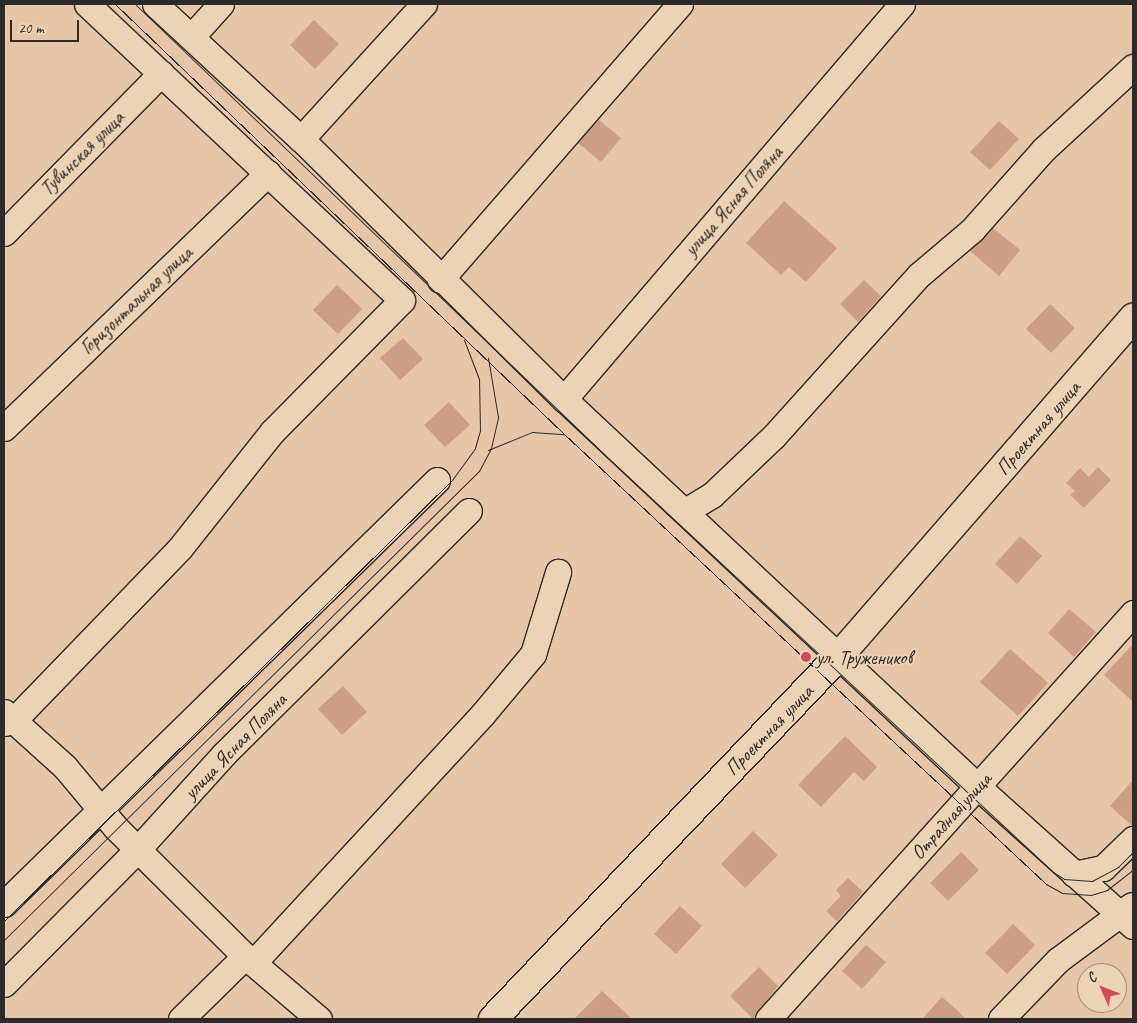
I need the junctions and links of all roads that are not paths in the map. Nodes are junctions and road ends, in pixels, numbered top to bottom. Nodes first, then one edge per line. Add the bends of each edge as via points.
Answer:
1 (87, 4) edge
2 (155, 4) edge
3 (221, 4) edge
4 (424, 4) edge
5 (680, 4) edge
6 (902, 4) edge
7 (192, 36) junction
8 (1133, 67) edge
9 (161, 73) junction
10 (301, 139) junction
11 (268, 173) junction
12 (4, 232) edge
13 (440, 280) junction
14 (1133, 318) edge
15 (564, 398) junction
16 (4, 428) edge
17 (437, 480) dead end
18 (469, 510) dead end
19 (687, 510) junction
20 (558, 572) dead end
21 (1133, 613) edge
22 (840, 655) junction
23 (7, 719) edge
24 (978, 787) junction
25 (102, 807) junction
26 (1133, 839) edge
27 (138, 849) junction
28 (1074, 874) junction
29 (4, 904) edge
30 (1129, 915) edge
31 (250, 959) junction
32 (4, 984) edge
33 (182, 1019) edge
34 (319, 1019) edge
35 (493, 1019) edge
36 (768, 1019) edge
37 (1001, 1019) edge

1 - 9 street
2 - 7 street
3 - 7 street
4 - 10 street
5 - 13 street
6 - 15 street, улица Ясная Поляна
7 - 10 street
8 - 19 street via 1044,149 972,230 918,275 773,437 712,495
9 - 11 street
9 - 12 street, Тувинская улица
10 - 13 street
11 - 16 street, Горизонтальная улица
11 - 23 street via 402,300 272,432 180,548
13 - 15 street
14 - 22 main road, Проектная улица
15 - 19 street
17 - 25 street
18 - 27 street, улица Ясная Поляна via 224,754
19 - 22 street
20 - 31 street via 533,654 482,715
21 - 24 street, Отрадная улица
22 - 24 street
22 - 35 main road, Проектная улица
23 - 25 street via 65,767
24 - 28 street
24 - 36 street, Отрадная улица
25 - 27 street via 107,818
25 - 29 street
26 - 28 street via 1103,868
27 - 31 street
27 - 32 street, улица Ясная Поляна
28 - 30 street
30 - 37 street via 1058,960
31 - 33 street
31 - 34 street

